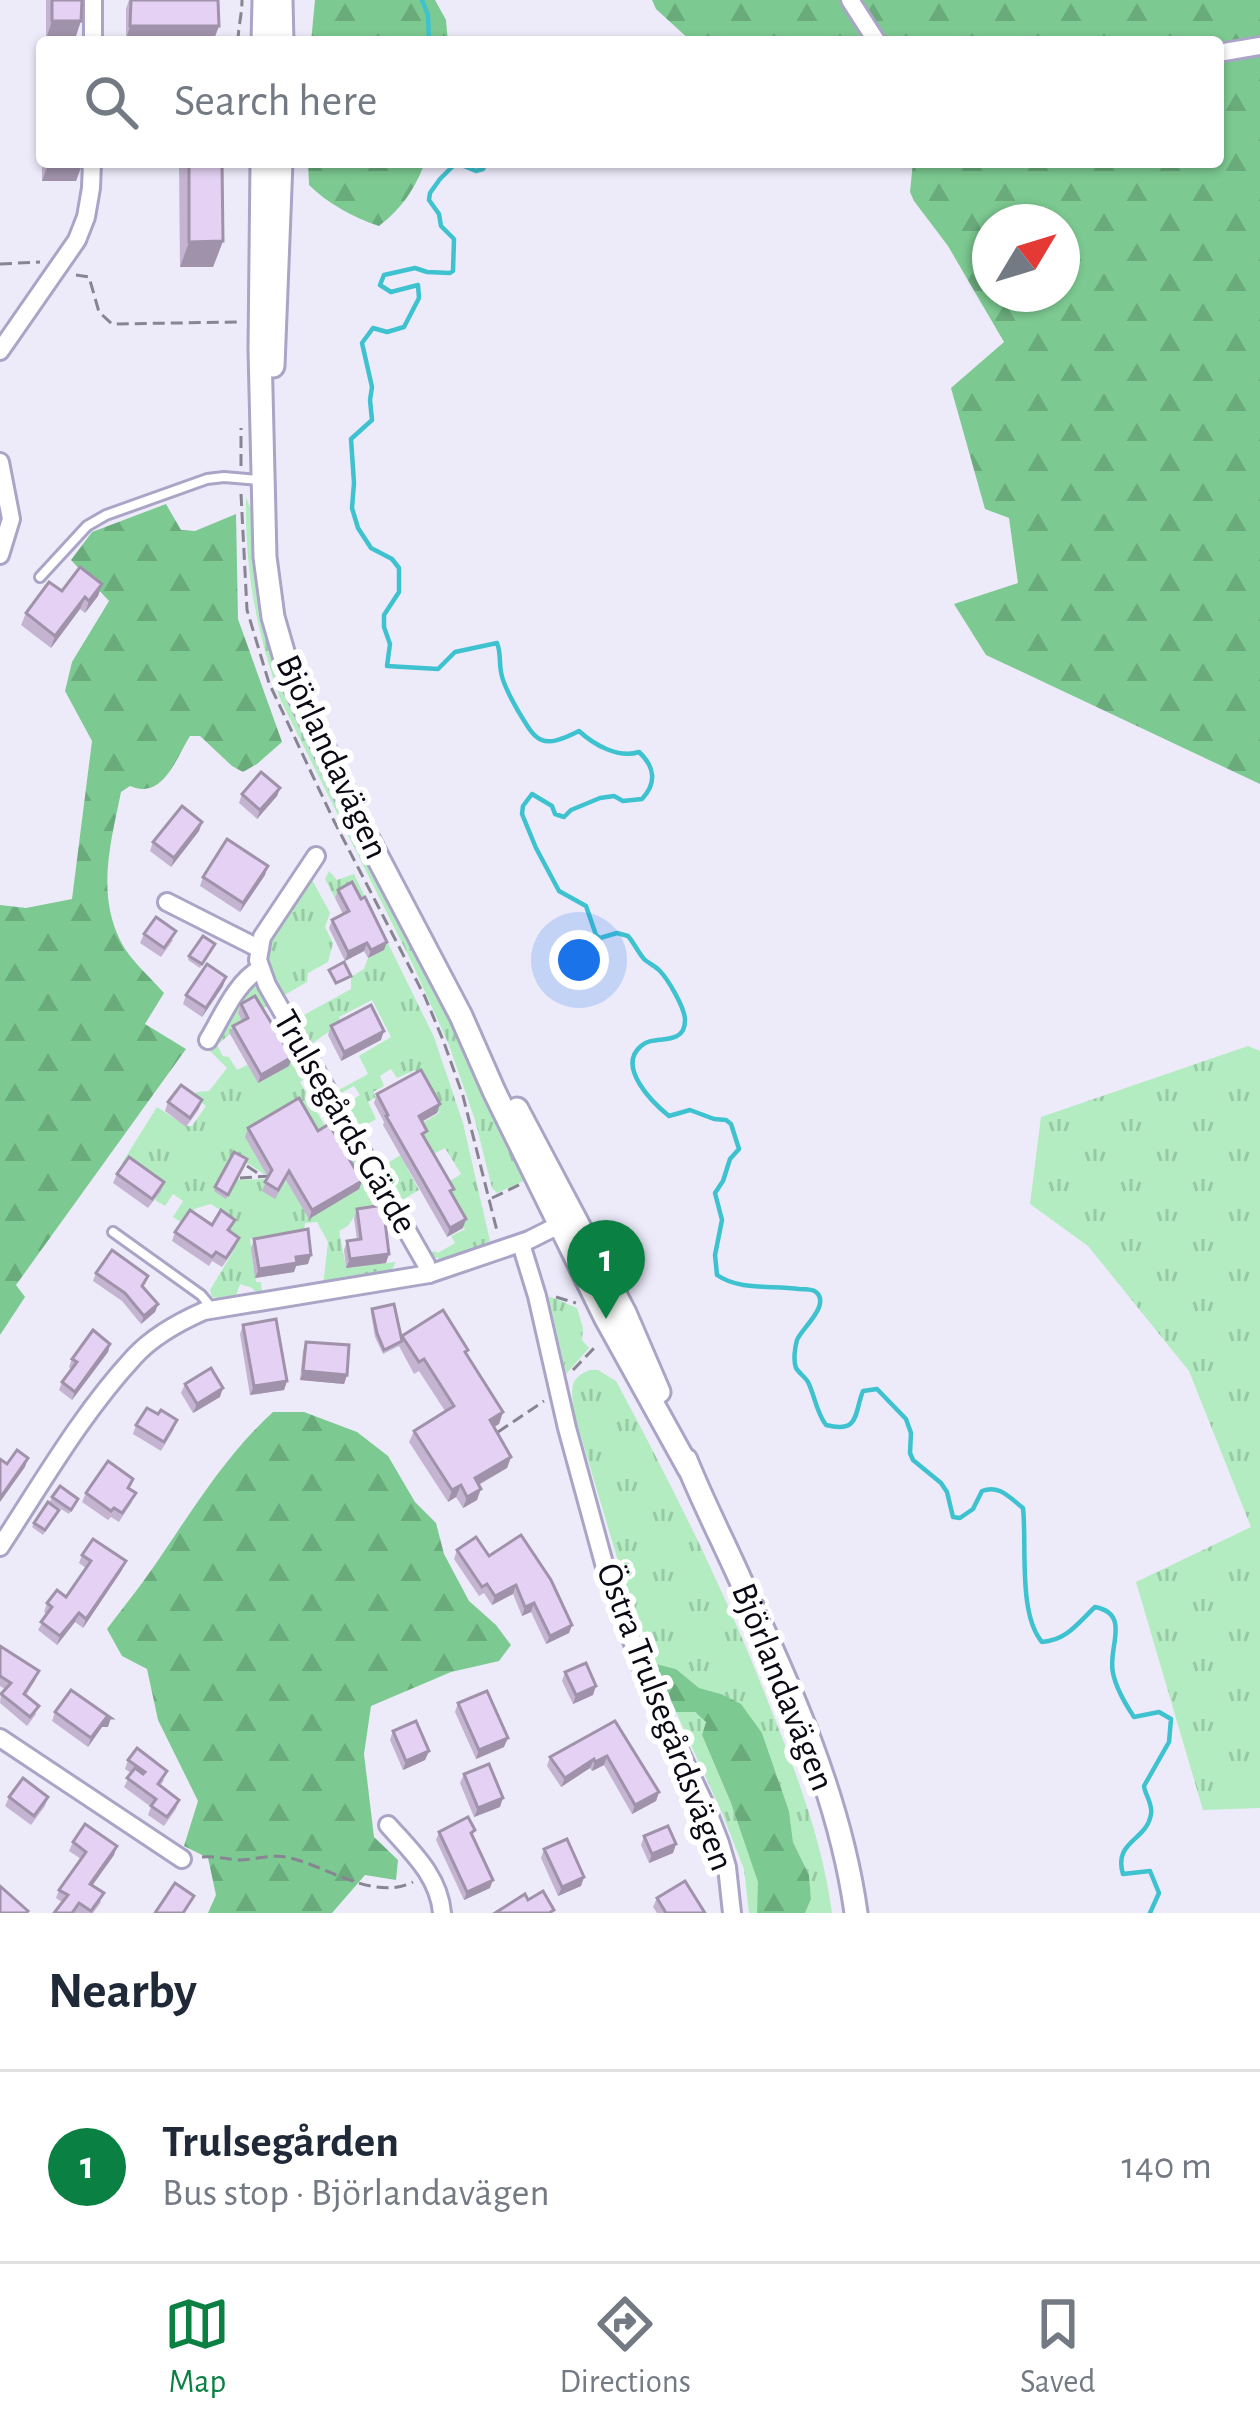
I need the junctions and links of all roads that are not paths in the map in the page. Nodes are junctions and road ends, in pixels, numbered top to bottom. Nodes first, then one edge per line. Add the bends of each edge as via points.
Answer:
1 (93, 0) edge
2 (264, 0) edge
3 (281, 0) edge
4 (859, 5) edge
5 (93, 36) edge
6 (263, 36) edge
7 (282, 36) edge
8 (874, 36) edge
9 (1260, 46) edge
10 (1224, 52) edge
11 (92, 168) edge
12 (262, 168) edge
13 (281, 168) edge
14 (0, 351) edge
15 (0, 462) edge
16 (263, 481) junction
17 (0, 555) edge
18 (40, 577) dead end
19 (316, 856) dead end
20 (167, 902) dead end
21 (258, 948) junction
22 (260, 969) junction
23 (208, 1040) dead end
24 (567, 1220) junction
25 (113, 1232) dead end
26 (520, 1244) junction
27 (429, 1274) junction
28 (212, 1310) junction
29 (0, 1547) edge
30 (0, 1738) edge
31 (388, 1825) dead end
32 (182, 1859) road end
33 (442, 1913) edge
34 (732, 1913) edge
35 (856, 1913) edge

1 - 5 street
2 - 6 street
3 - 7 street
4 - 8 street
9 - 10 street
11 - 14 street via 77,240
12 - 16 street, Björlandavägen
13 - 16 street, Björlandavägen
15 - 17 street via 10,519
16 - 18 lane via 207,479 106,515
16 - 24 street, Björlandavägen via 269,595 290,676 494,1091
19 - 21 street
20 - 21 street
21 - 22 street, Trulsegårds Gärde
22 - 23 street, Trulsegårds Gärde
22 - 27 street, Trulsegårds Gärde
24 - 26 street
24 - 35 street, Björlandavägen via 606,1319 747,1595 822,1777
25 - 28 lane
26 - 27 street
26 - 34 street, Östra Trulsegårdsvägen via 608,1578 720,1843
27 - 28 street
28 - 29 street via 136,1355
30 - 32 street
31 - 33 street via 438,1890

